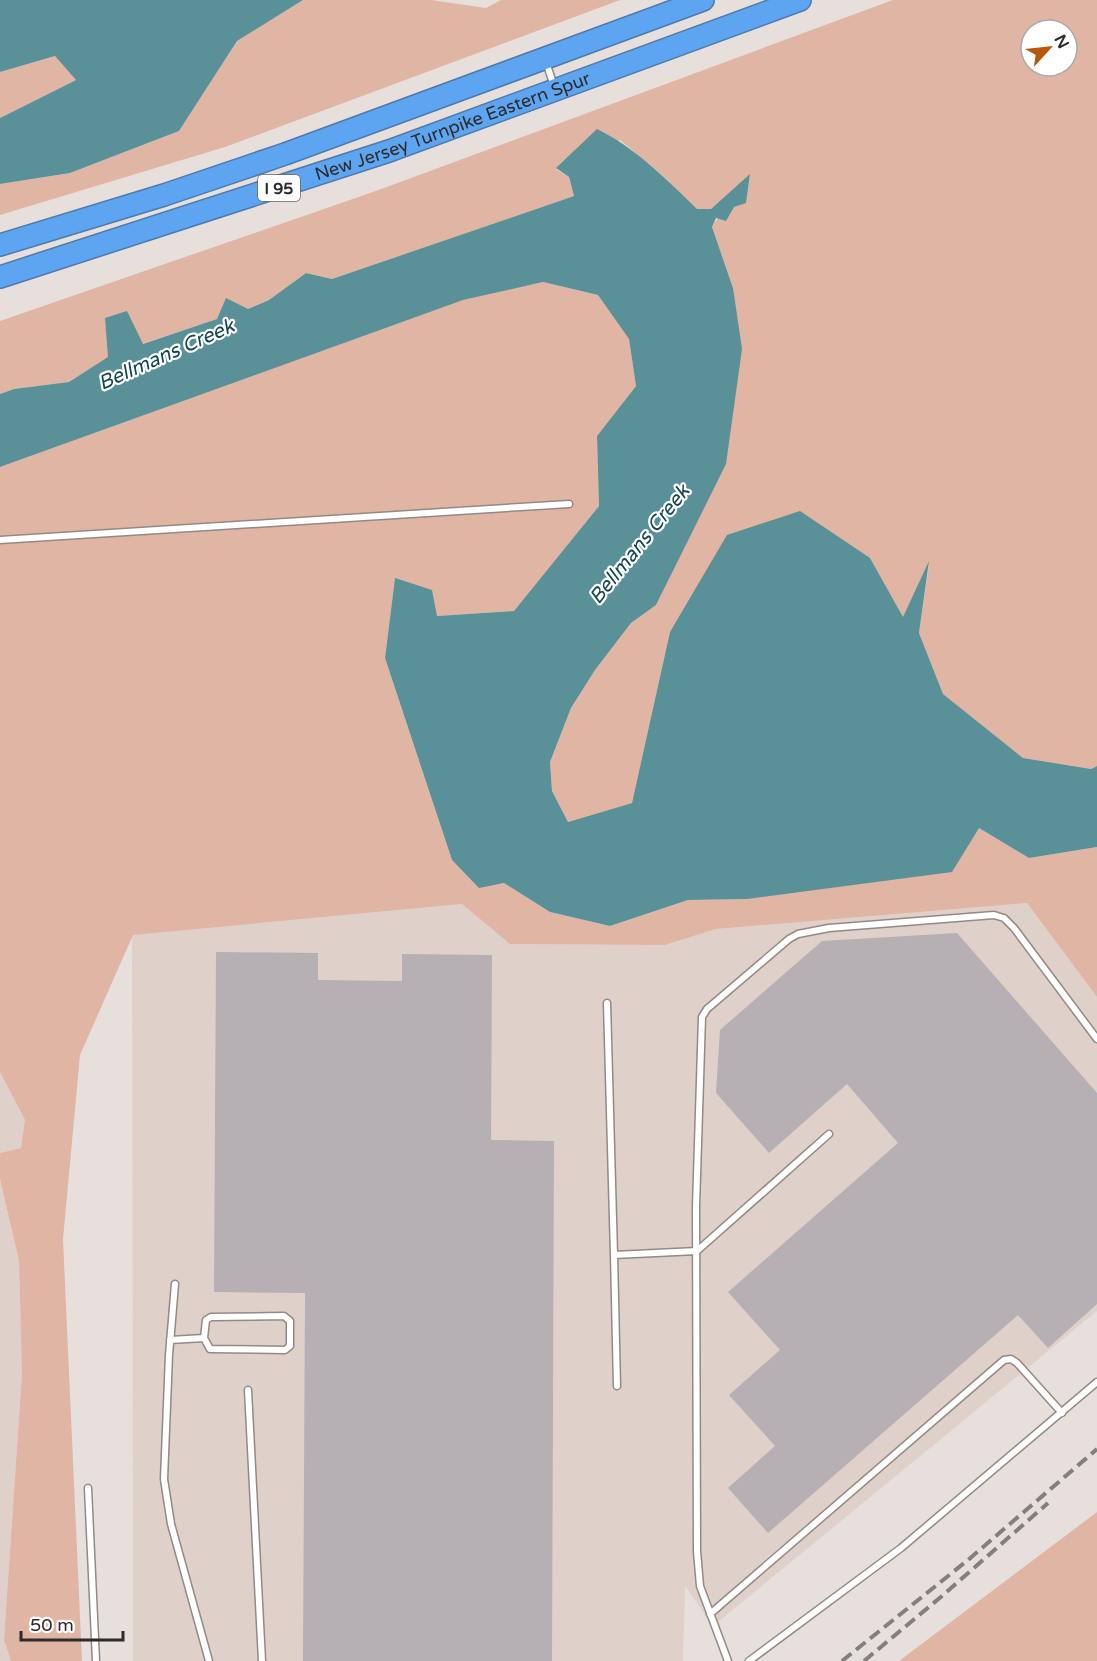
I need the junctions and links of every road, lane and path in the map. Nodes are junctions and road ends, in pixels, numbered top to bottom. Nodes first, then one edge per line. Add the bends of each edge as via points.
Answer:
1 (703, 0) edge
2 (800, 0) edge
3 (544, 58) junction
4 (556, 90) junction
5 (0, 245) edge
6 (0, 277) edge
7 (569, 504) dead end
8 (0, 540) edge
9 (607, 1003) dead end
10 (1097, 1039) edge
11 (829, 1134) dead end
12 (697, 1251) junction
13 (614, 1255) junction
14 (175, 1284) dead end
15 (204, 1338) junction
16 (170, 1340) junction
17 (1097, 1382) edge
18 (617, 1386) dead end
19 (248, 1390) dead end
20 (1062, 1413) junction
21 (88, 1488) dead end
22 (710, 1614) junction
23 (96, 1661) edge
24 (209, 1661) edge
25 (261, 1661) edge
26 (728, 1661) edge
27 (749, 1661) edge

1 - 3 highway, New Jersey Turnpike Eastern Spur / I 95
2 - 4 highway, New Jersey Turnpike Eastern Spur / I 95
3 - 4 lane
3 - 5 highway, New Jersey Turnpike Eastern Spur / I 95 via 285,154
4 - 6 highway, New Jersey Turnpike Eastern Spur / I 95 via 328,171
7 - 8 lane
9 - 13 lane
10 - 12 lane via 1004,918 994,915 798,934 702,1017
11 - 12 lane
12 - 13 lane
12 - 22 lane via 697,1551 700,1586
13 - 18 lane
14 - 16 lane
15 - 15 lane via 210,1349 285,1350 290,1346 290,1321 284,1316 211,1317 206,1320
15 - 16 lane
16 - 24 lane via 164,1479 167,1504
17 - 20 lane
19 - 25 lane
20 - 22 lane via 1017,1363 1004,1360
20 - 27 lane via 901,1548
21 - 23 lane
22 - 26 lane

